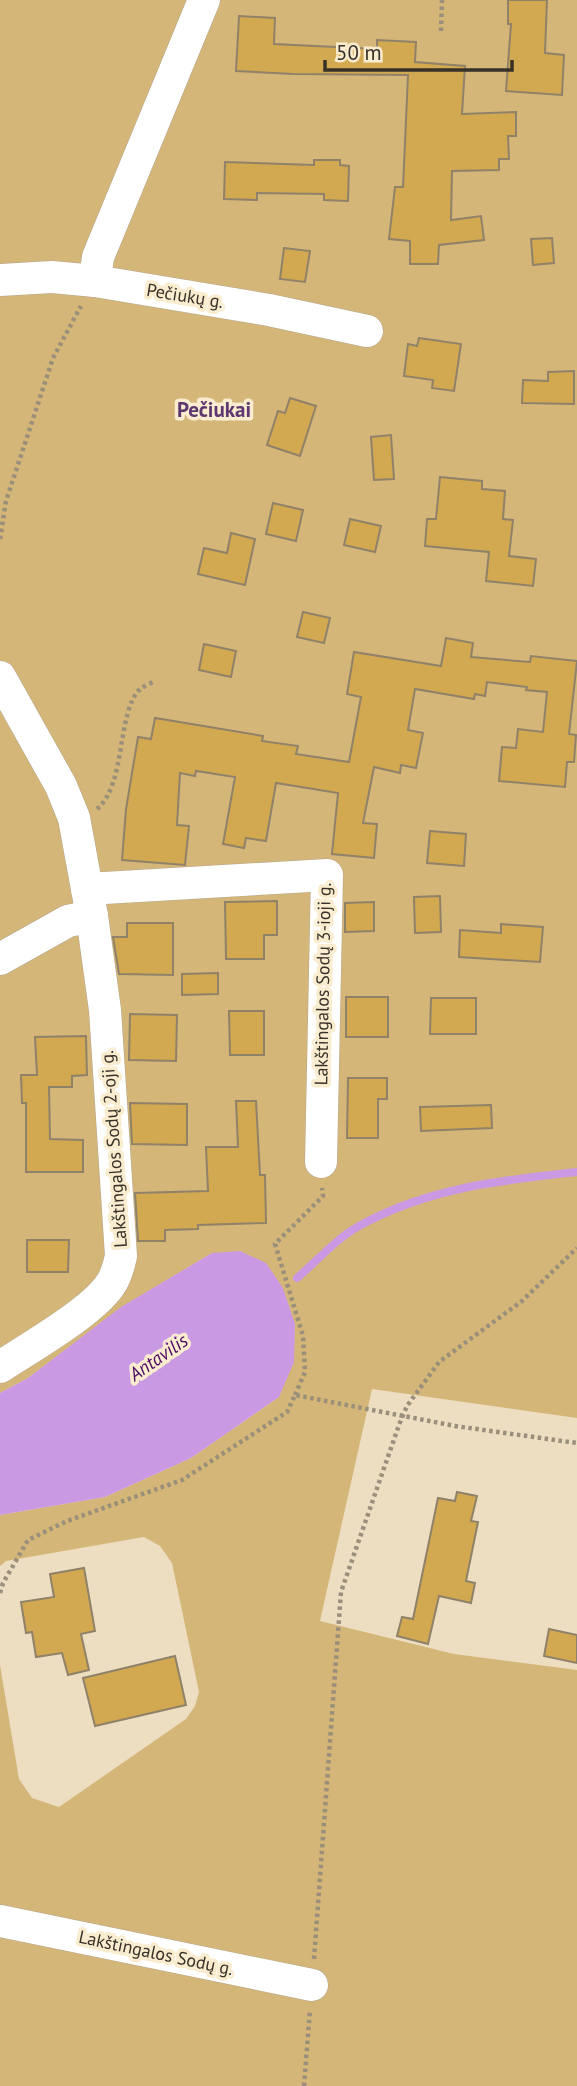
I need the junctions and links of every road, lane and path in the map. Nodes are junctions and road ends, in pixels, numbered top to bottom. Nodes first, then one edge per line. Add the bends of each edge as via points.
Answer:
1 (204, 0) edge
2 (442, 0) edge
3 (441, 31) dead end
4 (0, 281) edge
5 (95, 281) junction
6 (367, 331) dead end
7 (0, 539) edge
8 (0, 677) edge
9 (155, 681) dead end
10 (74, 818) junction
11 (90, 902) junction
12 (0, 959) edge
13 (321, 1162) joint
14 (577, 1248) edge
15 (0, 1367) edge
16 (295, 1395) junction
17 (402, 1415) junction
18 (577, 1443) edge
19 (0, 1593) edge
20 (0, 1921) edge
21 (312, 1985) junction
22 (304, 2086) edge

1 - 5 street via 98,257
2 - 3 path
4 - 5 street, Pečiukų g. via 52,277
5 - 6 street, Pečiukų g.
5 - 7 path via 53,358 6,501
8 - 10 street, Lakštingalos Sodų 2-oji g.
9 - 10 path via 140,689 131,706 105,802 92,813
10 - 11 street, Lakštingalos Sodų 2-oji g.
11 - 12 street via 68,921
11 - 13 street, Lakštingalos Sodų 3-ioji g. via 327,875
11 - 15 street, Lakštingalos Sodų 2-oji g. via 106,1010 121,1256 112,1283 100,1296
13 - 16 path via 323,1196 275,1244 303,1336 305,1372
14 - 17 path via 522,1301 439,1362
16 - 17 path
16 - 19 path via 288,1412 182,1480 67,1521 27,1541
17 - 18 path
17 - 21 path via 341,1592
20 - 21 street, Lakštingalos Sodų g.
21 - 22 path

